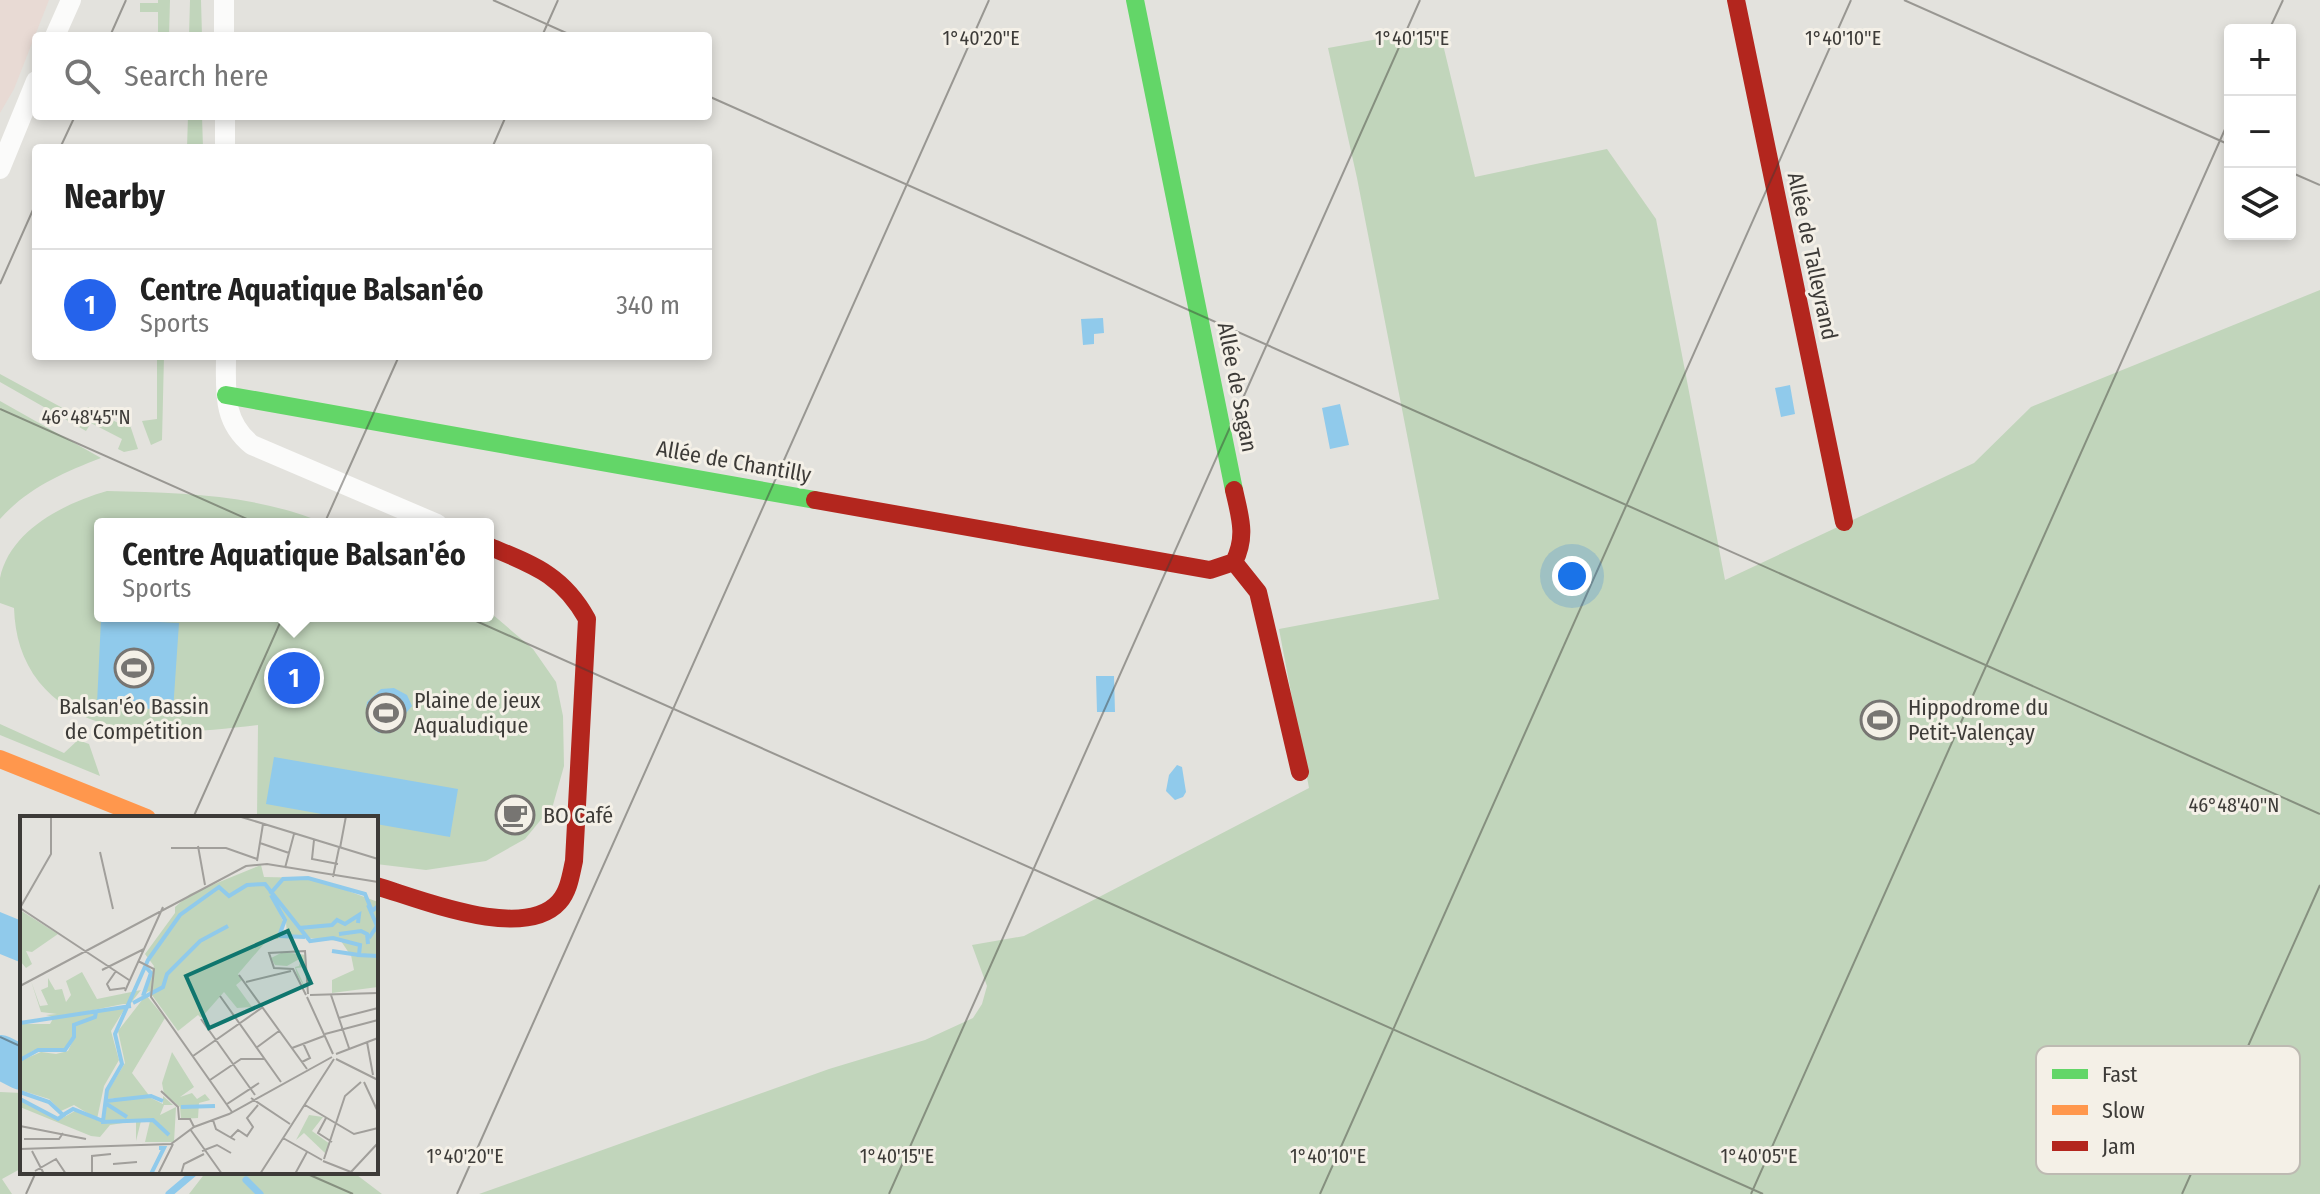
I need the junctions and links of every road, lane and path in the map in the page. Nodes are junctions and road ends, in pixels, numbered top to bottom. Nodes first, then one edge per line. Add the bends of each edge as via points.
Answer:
1 (71, 0) edge
2 (224, 0) edge
3 (1135, 0) edge
4 (1736, 0) edge
5 (57, 32) edge
6 (224, 32) edge
7 (32, 91) edge
8 (225, 120) edge
9 (225, 144) edge
10 (0, 169) edge
11 (226, 360) edge
12 (226, 395) junction
13 (423, 518) edge
14 (1844, 522) dead end
15 (494, 549) edge
16 (1234, 562) junction
17 (0, 759) edge
18 (1300, 772) dead end
19 (142, 816) edge
20 (378, 887) edge

1 - 5 street
2 - 6 street
3 - 16 street, Allée de Sagan via 1241,523 1242,546
4 - 14 street, Allée de Talleyrand
7 - 10 street
8 - 9 street
11 - 12 street
12 - 13 street via 237,432 252,445
12 - 16 street, Allée de Chantilly via 1210,570
15 - 20 street via 556,575 587,619 569,882 558,904 521,920 494,919
16 - 18 street via 1258,592
17 - 19 street

